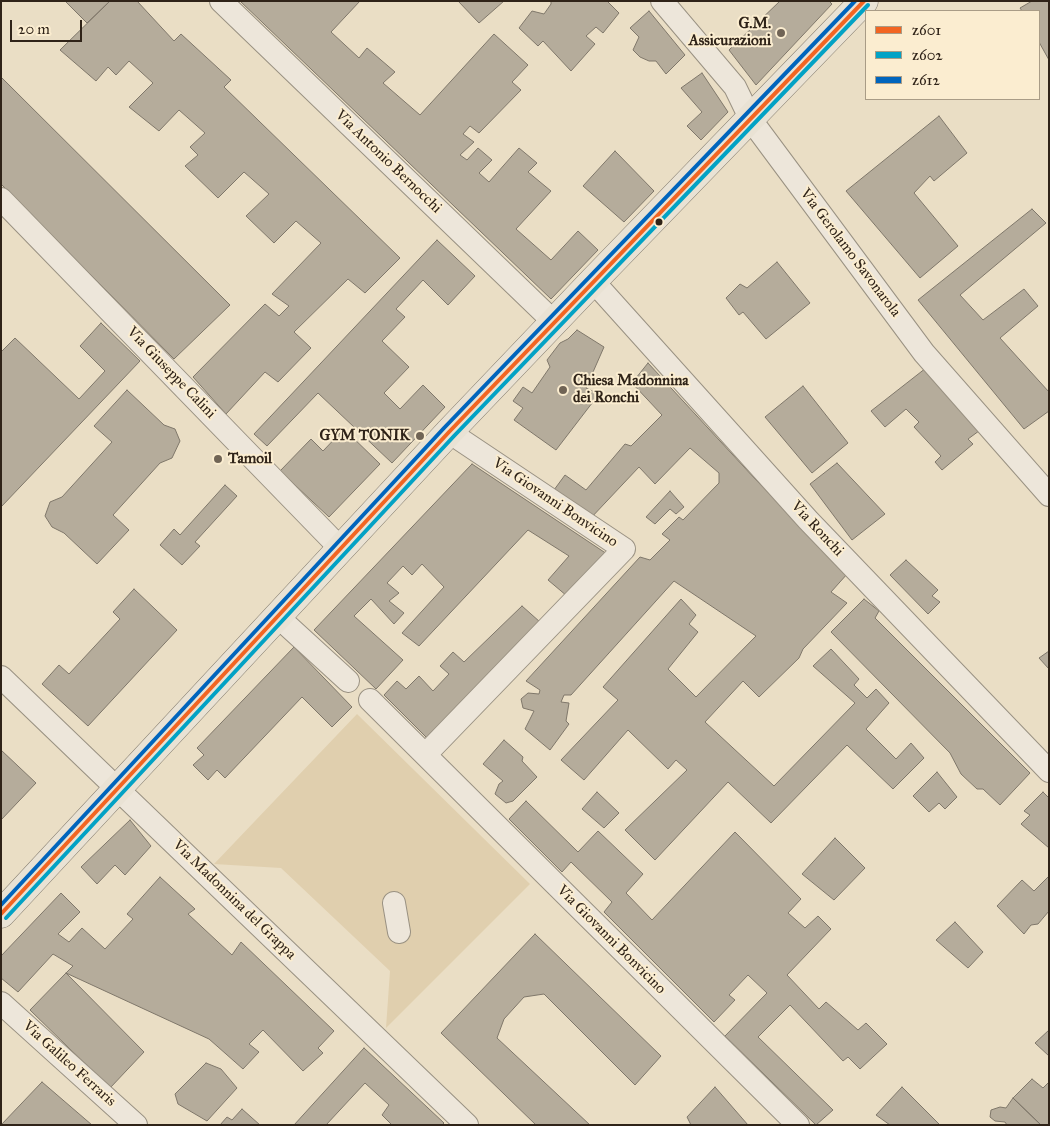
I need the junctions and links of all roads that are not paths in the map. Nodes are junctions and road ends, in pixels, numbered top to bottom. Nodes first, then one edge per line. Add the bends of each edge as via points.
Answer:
1 (221, 1) edge
2 (662, 1) edge
3 (864, 1) edge
4 (751, 120) junction
5 (1, 199) edge
6 (593, 281) junction
7 (554, 322) junction
8 (449, 432) junction
9 (1049, 495) edge
10 (340, 548) junction
11 (277, 616) junction
12 (1, 677) edge
13 (348, 681) dead end
14 (370, 700) dead end
15 (426, 754) junction
16 (1049, 771) edge
17 (118, 787) junction
18 (394, 903) dead end
19 (1, 914) edge
20 (399, 932) dead end
21 (1, 1003) edge
22 (136, 1125) edge
23 (467, 1125) edge
24 (798, 1125) edge

1 - 7 street, Via Antonio Bernocchi
2 - 4 street, Via Gerolamo Savonarola via 735,87
3 - 4 main road
4 - 6 main road
4 - 9 street, Via Gerolamo Savonarola via 924,353
5 - 10 street, Via Giuseppe Calini
6 - 7 main road
6 - 16 street, Via Ronchi via 808,520
7 - 8 main road
8 - 10 main road
8 - 15 street, Via Giovanni Bonvicino via 624,549
10 - 11 main road
11 - 13 street
11 - 17 main road
12 - 17 street, Via Madonnina del Grappa
14 - 15 street, Via Giovanni Bonvicino
15 - 24 street, Via Giovanni Bonvicino
17 - 19 main road
17 - 23 street, Via Madonnina del Grappa
18 - 20 street
21 - 22 street, Via Galileo Ferraris

